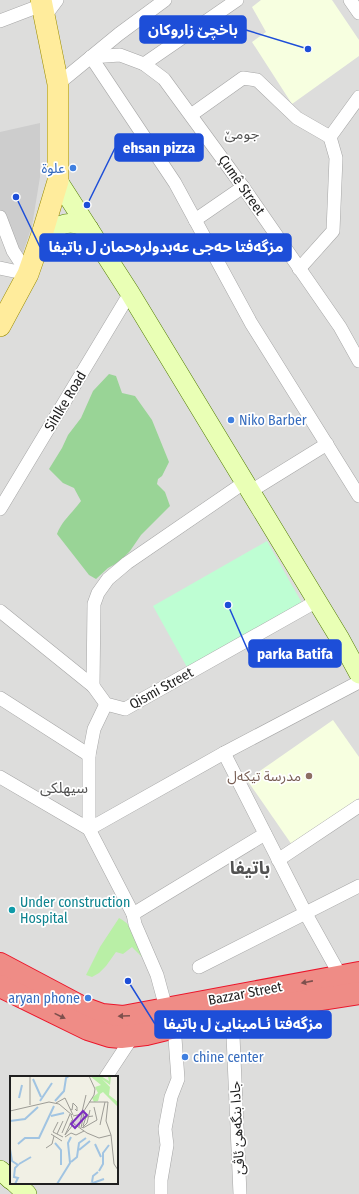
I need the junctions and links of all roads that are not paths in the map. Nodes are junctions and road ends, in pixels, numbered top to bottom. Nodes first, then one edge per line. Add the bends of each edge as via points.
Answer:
1 (165, 0) edge
2 (237, 0) edge
3 (47, 5) edge
4 (0, 21) edge
5 (92, 57) junction
6 (144, 64) junction
7 (58, 84) junction
8 (359, 97) edge
9 (191, 115) junction
10 (330, 137) junction
11 (58, 181) junction
12 (243, 187) junction
13 (0, 216) edge
14 (194, 220) junction
15 (89, 229) junction
16 (31, 264) junction
17 (0, 268) edge
18 (299, 269) junction
19 (130, 293) junction
20 (0, 326) edge
21 (359, 361) edge
22 (327, 444) junction
23 (248, 487) junction
24 (359, 496) edge
25 (0, 510) edge
26 (317, 601) junction
27 (0, 611) edge
28 (359, 674) edge
29 (359, 682) edge
30 (93, 686) junction
31 (0, 698) edge
32 (106, 704) junction
33 (224, 754) junction
34 (88, 755) junction
35 (0, 777) edge
36 (359, 806) edge
37 (89, 829) junction
38 (265, 834) junction
39 (278, 860) junction
40 (359, 886) edge
41 (133, 914) junction
42 (306, 914) junction
43 (199, 967) dead end
44 (2, 974) edge
45 (349, 974) edge
46 (359, 993) edge
47 (232, 1013) junction
48 (169, 1018) junction
49 (133, 1036) junction
50 (107, 1076) edge
51 (18, 1184) edge
52 (28, 1194) edge
53 (161, 1194) edge
54 (240, 1194) edge

1 - 5 street
2 - 6 street
3 - 4 street
3 - 7 main road
5 - 6 street, Çumê Street via 120,55
5 - 7 street
5 - 14 street via 175,184
6 - 9 street, Çumê Street via 164,79
7 - 11 main road
8 - 10 street
9 - 10 street via 243,78 257,80 297,118
9 - 12 street, Çumê Street
10 - 18 street via 336,158 333,232
11 - 15 main road
11 - 16 main road
12 - 14 street
12 - 18 street, Çumê Street
13 - 16 street via 13,251
14 - 22 street via 250,323
15 - 16 main road via 72,222 62,224 50,235
15 - 19 main road
16 - 17 street
16 - 20 main road
18 - 21 street, Çumê Street via 340,327
19 - 23 main road
19 - 25 street, Sihlke Road
22 - 23 street
22 - 24 street
23 - 26 main road
23 - 30 street via 127,563 108,579 94,604
26 - 28 main road
26 - 32 street, Qismi Street via 125,709
27 - 30 street
29 - 33 street
30 - 32 street
31 - 34 street
32 - 34 street via 94,729
33 - 37 street
33 - 38 street
34 - 37 street
35 - 37 street
36 - 39 street
37 - 41 street
38 - 39 street
38 - 41 street
39 - 42 street
40 - 42 street
41 - 48 street via 157,975
42 - 43 street
42 - 45 street
48 -> 44 highway, Bazzar Street via 102,1014
44 -> 49 highway, Bazzar Street via 88,1029 110,1036
45 -> 48 highway, Bazzar Street
46 - 47 highway, Bazzar Street
47 - 48 highway, Bazzar Street
47 - 54 street, جادا بنگەهێ ئاڤێ
48 - 49 highway, Bazzar Street
48 - 53 street via 175,1038 178,1079 171,1097 165,1129 167,1145
49 - 50 street
51 - 52 main road

